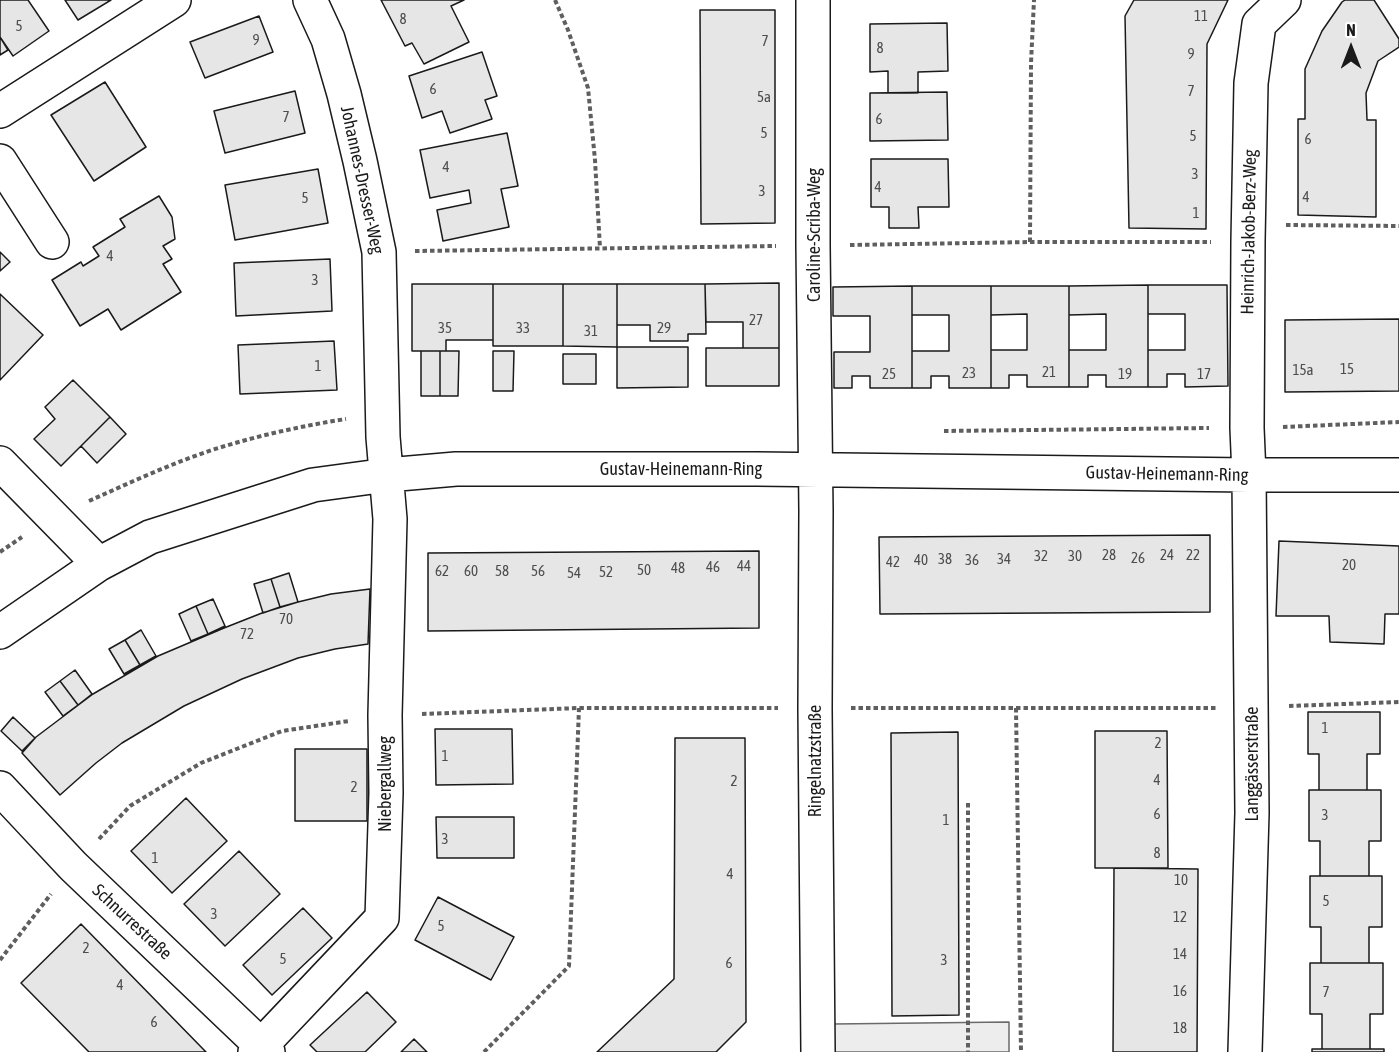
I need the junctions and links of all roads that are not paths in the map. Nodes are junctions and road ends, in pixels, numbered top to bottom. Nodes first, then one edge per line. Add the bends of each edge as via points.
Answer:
1 (174, 0) edge
2 (310, 0) edge
3 (813, 0) edge
4 (1284, 0) edge
5 (0, 111) edge
6 (0, 161) edge
7 (52, 242) dead end
8 (0, 463) edge
9 (815, 471) junction
10 (387, 475) junction
11 (1249, 475) junction
12 (1399, 475) edge
13 (99, 564) junction
14 (0, 632) edge
15 (0, 788) edge
16 (262, 1050) edge
17 (818, 1052) edge
18 (1245, 1052) edge

1 - 5 street
2 - 10 street, Johannes-Dresser-Weg via 328,39 341,83 379,252
3 - 9 street, Caroline-Scriba-Weg
4 - 11 street, Heinrich-Jakob-Berz-Weg via 1259,24 1251,83
6 - 7 street
8 - 13 street
9 - 10 street, Gustav-Heinemann-Ring via 456,469
9 - 11 street, Gustav-Heinemann-Ring
9 - 17 street, Ringelnatzstraße
10 - 13 street, Gustav-Heinemann-Ring via 313,485 150,537
10 - 16 street, Niebergallweg via 390,519 382,918
11 - 12 street, Gustav-Heinemann-Ring
11 - 18 street, Langgässerstraße via 1252,813
13 - 14 street, Gustav-Heinemann-Ring
15 - 16 street, Schnurrestraße via 73,866

